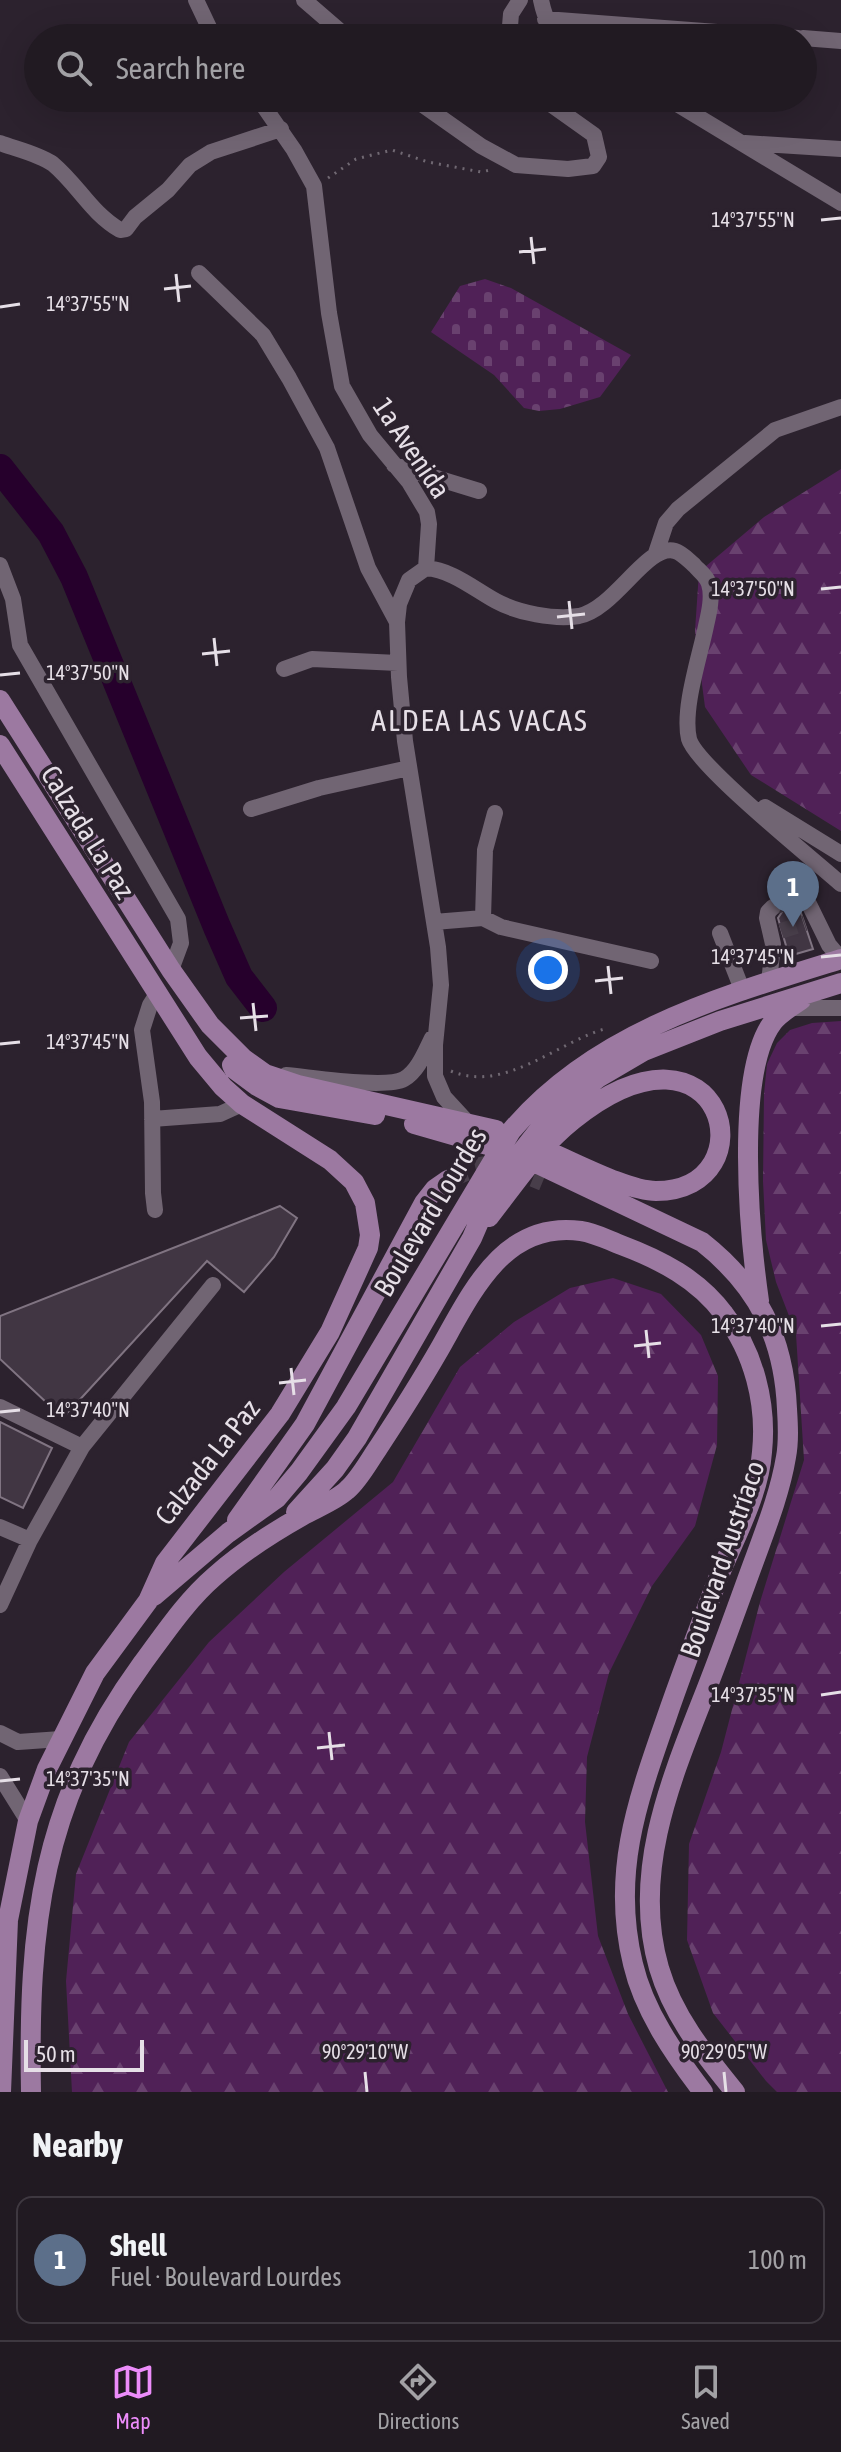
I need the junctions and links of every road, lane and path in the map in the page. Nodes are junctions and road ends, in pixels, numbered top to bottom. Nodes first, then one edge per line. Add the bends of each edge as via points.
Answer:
1 (196, 0) edge
2 (304, 0) edge
3 (520, 0) edge
4 (541, 0) edge
5 (545, 19) junction
6 (207, 24) edge
7 (332, 24) edge
8 (510, 24) edge
9 (548, 24) edge
10 (612, 24) edge
11 (817, 39) edge
12 (841, 41) edge
13 (817, 51) edge
14 (841, 52) edge
15 (268, 112) edge
16 (433, 112) edge
17 (562, 112) edge
18 (691, 112) edge
19 (281, 129) junction
20 (0, 143) edge
21 (744, 143) junction
22 (841, 149) edge
23 (516, 165) junction
24 (314, 186) junction
25 (841, 203) edge
26 (199, 273) dead end
27 (841, 407) edge
28 (394, 465) junction
29 (479, 491) dead end
30 (656, 553) junction
31 (0, 565) edge
32 (426, 568) junction
33 (397, 622) junction
34 (398, 663) junction
35 (284, 669) dead end
36 (0, 700) edge
37 (0, 745) edge
38 (409, 768) junction
39 (730, 785) junction
40 (251, 809) dead end
41 (495, 813) dead end
42 (841, 854) edge
43 (841, 884) edge
44 (797, 899) dead end
45 (773, 907) dead end
46 (483, 918) junction
47 (434, 922) junction
48 (720, 933) dead end
49 (841, 959) edge
50 (651, 961) dead end
51 (171, 970) junction
52 (769, 983) junction
53 (841, 983) edge
54 (818, 989) junction
55 (743, 992) junction
56 (157, 994) junction
57 (789, 1008) junction
58 (841, 1008) edge
59 (438, 1026) junction
60 (639, 1032) junction
61 (220, 1037) junction
62 (606, 1061) junction
63 (434, 1064) junction
64 (265, 1074) junction
65 (250, 1109) junction
66 (152, 1119) junction
67 (468, 1123) junction
68 (448, 1180) tunnel mouth
69 (155, 1210) dead end
70 (472, 1238) junction
71 (213, 1285) dead end
72 (760, 1305) junction
73 (0, 1407) edge
74 (82, 1447) junction
75 (0, 1527) edge
76 (228, 1533) junction
77 (271, 1533) junction
78 (30, 1540) junction
79 (148, 1601) junction
80 (0, 1605) edge
81 (0, 1733) edge
82 (61, 1739) junction
83 (0, 1776) edge
84 (28, 1821) junction
85 (3, 1961) edge
86 (1, 2092) edge
87 (31, 2092) edge
88 (703, 2092) edge
89 (735, 2092) edge

1 - 6 street
2 - 7 street
3 - 8 street
4 - 5 street
5 - 9 street
5 - 10 street
11 - 12 street
13 - 14 street
15 - 19 street, 1a Avenida
16 - 23 street
17 - 23 street via 594,135 599,157 593,166
18 - 21 street
19 - 20 street via 211,152 190,165 120,230 93,211 50,162
19 - 24 street, 1a Avenida
21 - 22 street
21 - 25 street
23 - 24 path via 481,172 392,150 356,159
24 - 28 street, 1a Avenida via 342,386
26 - 33 street via 263,335 289,378 327,448 368,568
27 - 30 street via 775,430 678,509 666,523
28 - 29 street
28 - 32 street, 1a Avenida via 427,512
30 - 32 street via 594,612 575,616 499,603
30 - 39 street via 676,551 709,583 689,738 707,766
31 - 51 street via 13,599 20,645 178,919 181,943
32 - 33 street via 409,580
33 - 34 street
34 - 35 street via 312,659
34 - 38 street
36 - 51 main road, Calzada La Paz
37 - 56 main road, Calzada La Paz
38 - 40 street
38 - 47 street
39 - 42 street
39 - 43 street
41 - 46 street via 485,850
44 - 49 street via 807,900 812,921
45 - 52 street via 767,918 776,932
46 - 47 street
46 - 50 street via 501,927
47 - 59 street via 441,985
48 - 55 street
49 - 52 main road, Boulevard Lourdes
51 - 61 main road, Calzada La Paz
52 - 55 main road, Boulevard Lourdes
53 - 54 main road, Boulevard Lourdes
54 - 57 main road
54 - 62 main road, Boulevard Lourdes
55 - 60 main road, Boulevard Lourdes
56 - 65 main road, Calzada La Paz via 208,1070
56 - 66 street via 142,1030
57 - 58 street
57 - 72 main road via 765,1036 750,1092 751,1244
59 - 63 street
59 - 64 street via 418,1065 399,1081
60 - 62 main road, Boulevard Lourdes
60 - 63 path via 616,1026 603,1029 482,1078
61 - 64 main road, Calzada La Paz
61 - 67 main road, Calzada La Paz via 234,1069 279,1098 492,1138
62 - 70 main road, Boulevard Lourdes via 539,1128 494,1187
62 - 76 main road, Boulevard Lourdes via 539,1100 511,1131 323,1440 277,1498
63 - 67 street via 441,1092
64 - 67 main road, Calzada La Paz
65 - 66 street
65 - 79 main road, Calzada La Paz via 330,1160 354,1182 365,1203 368,1248 330,1332 280,1414 165,1563
66 - 69 street
68 - 76 main road via 424,1203 305,1424
70 - 72 main road via 565,1126 616,1092 667,1078 687,1083 708,1098 718,1118 715,1160 703,1176 661,1191 543,1166 702,1242
70 - 77 main road, Boulevard Lourdes via 357,1438 313,1494
71 - 74 street
72 - 89 main road, Boulevard Austríaco via 782,1362 787,1455 760,1544 666,1797 650,1887 663,1980 696,2043
73 - 74 street
74 - 78 street
75 - 78 street
76 - 79 main road, Boulevard Lourdes
77 - 87 main road via 219,1573 179,1614 124,1691 77,1773 61,1813 38,1914
77 - 88 main road, Boulevard Austríaco via 348,1490 417,1389 475,1289 498,1258 519,1243 558,1231 600,1237 669,1265 707,1293 732,1324 760,1393 760,1469 640,1792 624,1878 626,1927 637,1979 663,2033
78 - 80 street
79 - 82 main road, Calzada La Paz via 95,1673
81 - 82 street via 18,1742
82 - 84 main road, Calzada La Paz
83 - 84 street
84 - 85 main road, Calzada La Paz
85 - 86 main road, Calzada La Paz

